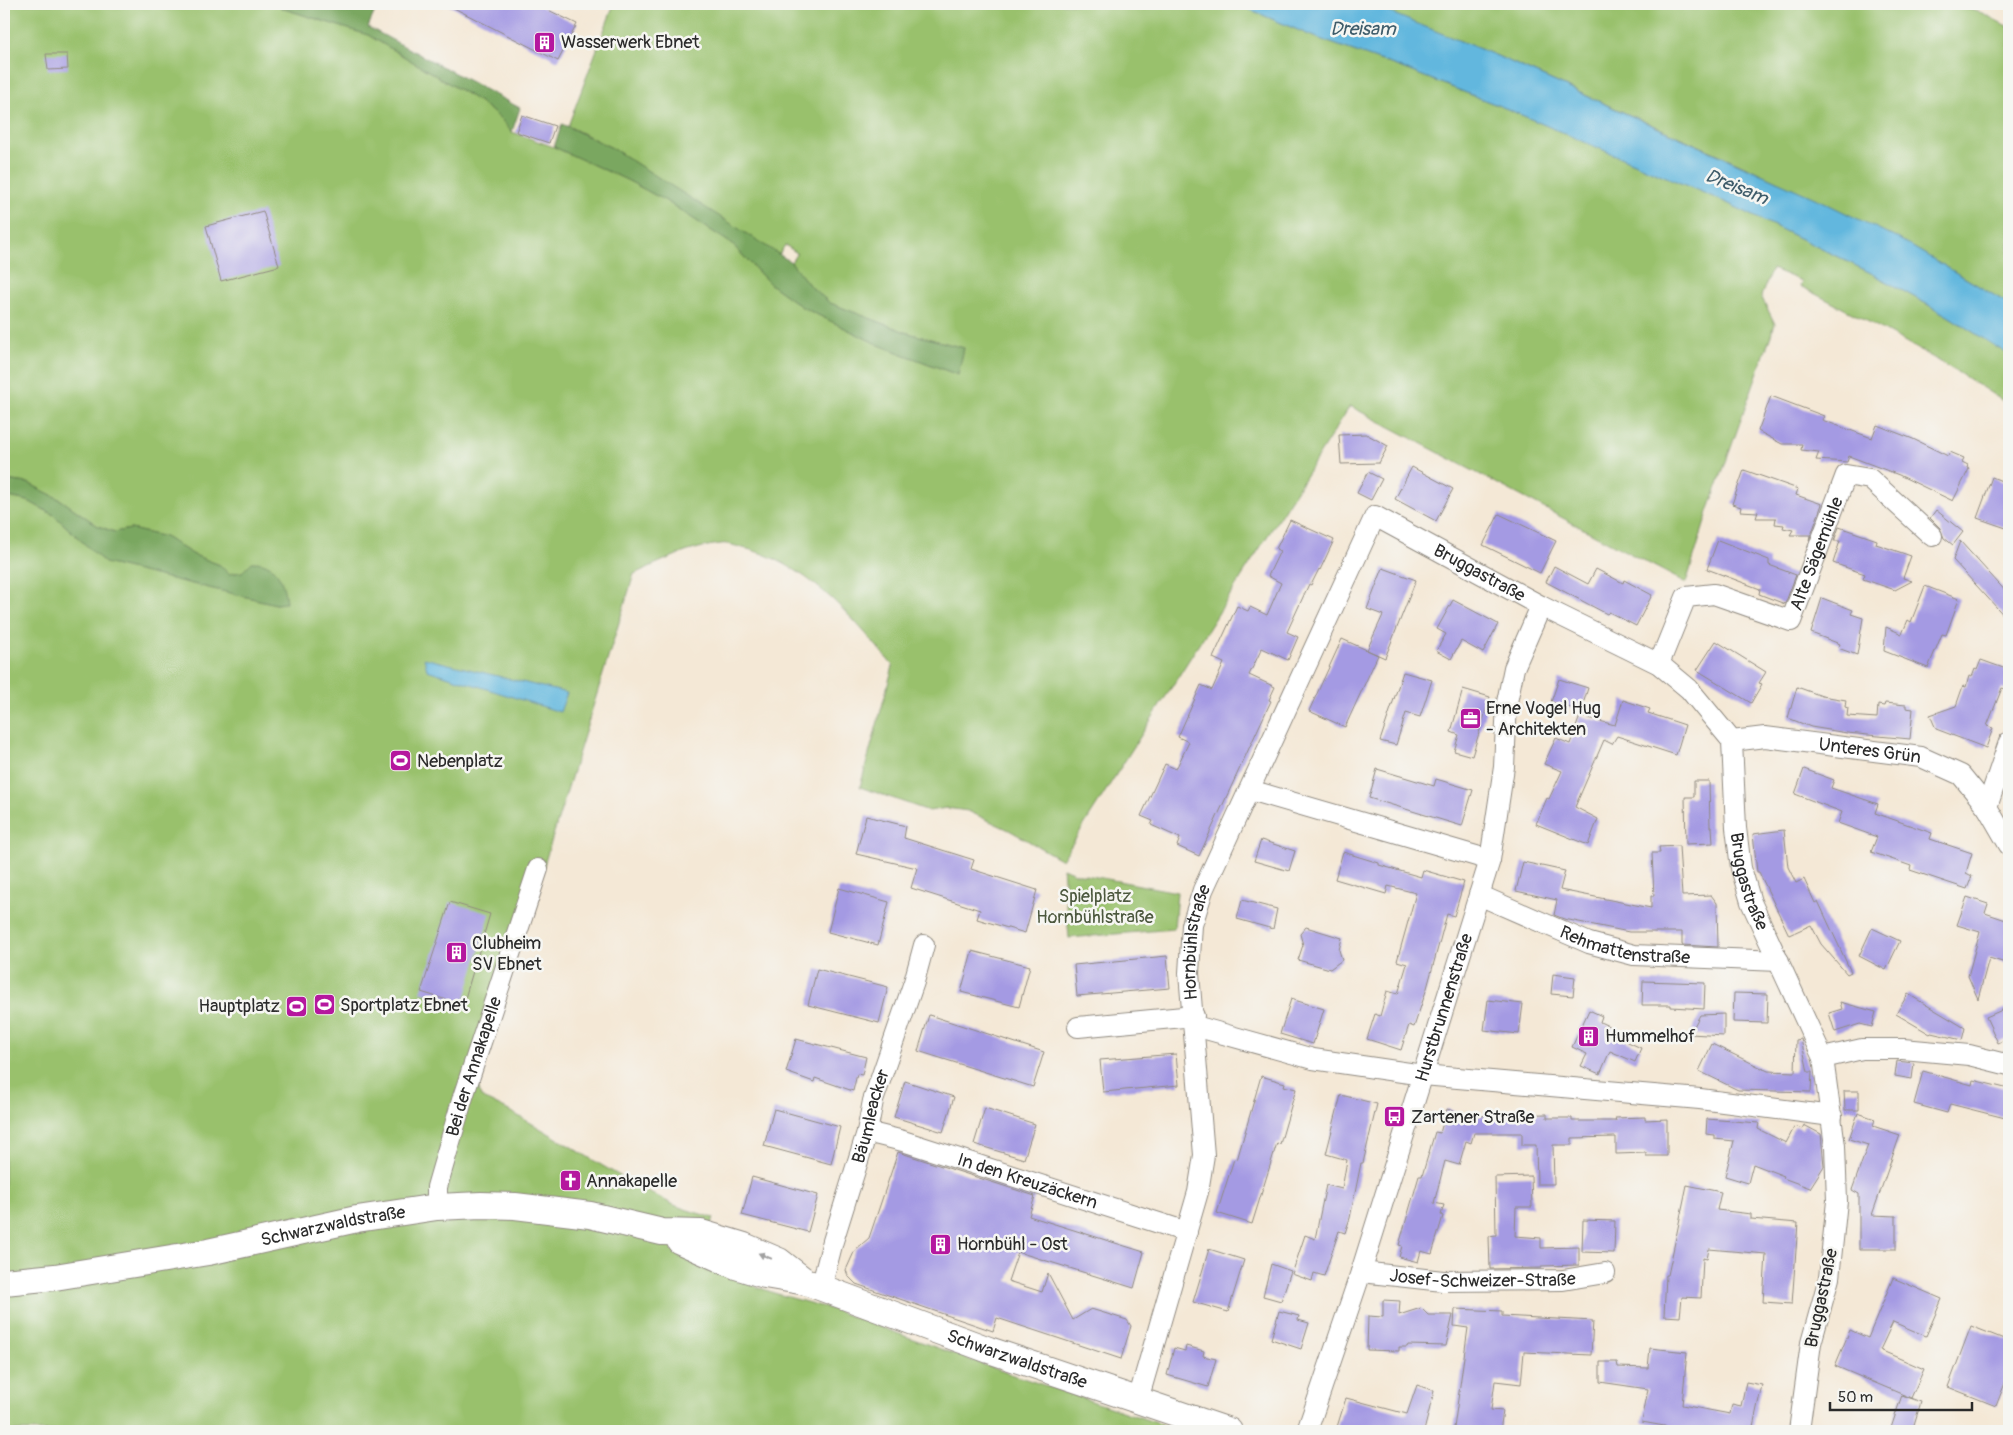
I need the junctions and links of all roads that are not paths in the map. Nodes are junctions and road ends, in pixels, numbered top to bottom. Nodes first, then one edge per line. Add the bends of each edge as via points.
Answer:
1 (1375, 516) joint
2 (1932, 536) dead end
3 (1541, 606) junction
4 (1659, 664) junction
5 (1732, 741) junction
6 (2009, 742) edge
7 (1250, 790) junction
8 (1987, 807) junction
9 (2009, 845) edge
10 (1490, 860) junction
11 (538, 869) dead end
12 (1479, 895) junction
13 (924, 945) dead end
14 (1779, 961) junction
15 (1194, 1021) junction
16 (1078, 1027) dead end
17 (1822, 1058) junction
18 (2009, 1065) edge
19 (1423, 1075) junction
20 (1832, 1116) junction
21 (867, 1132) junction
22 (438, 1207) junction
23 (1187, 1232) junction
24 (1361, 1272) junction
25 (1604, 1274) dead end
26 (4, 1282) edge
27 (813, 1285) junction
28 (1138, 1400) junction
29 (1229, 1431) edge
30 (1307, 1431) edge
31 (1798, 1431) edge

1 - 3 street, Bruggastraße
1 - 7 street, Hornbühlstraße
2 - 4 street, Alte Sägemühle via 1870,479 1846,475 1791,621 1714,594 1686,597
3 - 4 street, Bruggastraße
3 - 10 street, Hurstbrunnenstraße via 1514,668 1507,702 1504,767
4 - 5 street, Bruggastraße via 1689,689
5 - 8 street, Unteres Grün via 1765,737 1922,757 1961,775
5 - 14 street, Bruggastraße via 1741,868 1751,902
6 - 8 street
7 - 10 street
7 - 15 street, Hornbühlstraße via 1203,890 1192,926 1189,973
8 - 9 street, Unteres Grün
10 - 12 street, Hurstbrunnenstraße
11 - 22 street, Bei der Annakapelle via 463,1097 437,1187
12 - 14 street, Rehmattenstraße via 1589,943 1634,955
12 - 19 street, Hurstbrunnenstraße
13 - 21 street, Bäumleacker via 873,1101
14 - 17 street, Bruggastraße
15 - 16 street
15 - 19 street via 1313,1059
15 - 23 street, Hornbühlstraße via 1204,1154
17 - 18 street via 1862,1049 1902,1049 1969,1055
17 - 20 street, Bruggastraße
19 - 20 street via 1700,1099
19 - 24 street, Hurstbrunnenstraße
20 - 31 street, Bruggastraße via 1837,1201 1834,1239 1829,1278 1811,1343
21 - 23 street, In den Kreuzäckern
21 - 27 street, Bäumleacker via 833,1241
22 - 26 main road, Schwarzwaldstraße via 357,1219 208,1252
22 - 27 main road, Schwarzwaldstraße via 515,1206 590,1215 662,1232 701,1233 779,1261
23 - 28 street, Hornbühlstraße
24 - 25 street, Josef-Schweizer-Straße via 1443,1281 1563,1280
24 - 30 street, Hurstbrunnenstraße
27 - 28 main road, Schwarzwaldstraße via 989,1350
28 - 29 main road, Schwarzwaldstraße

